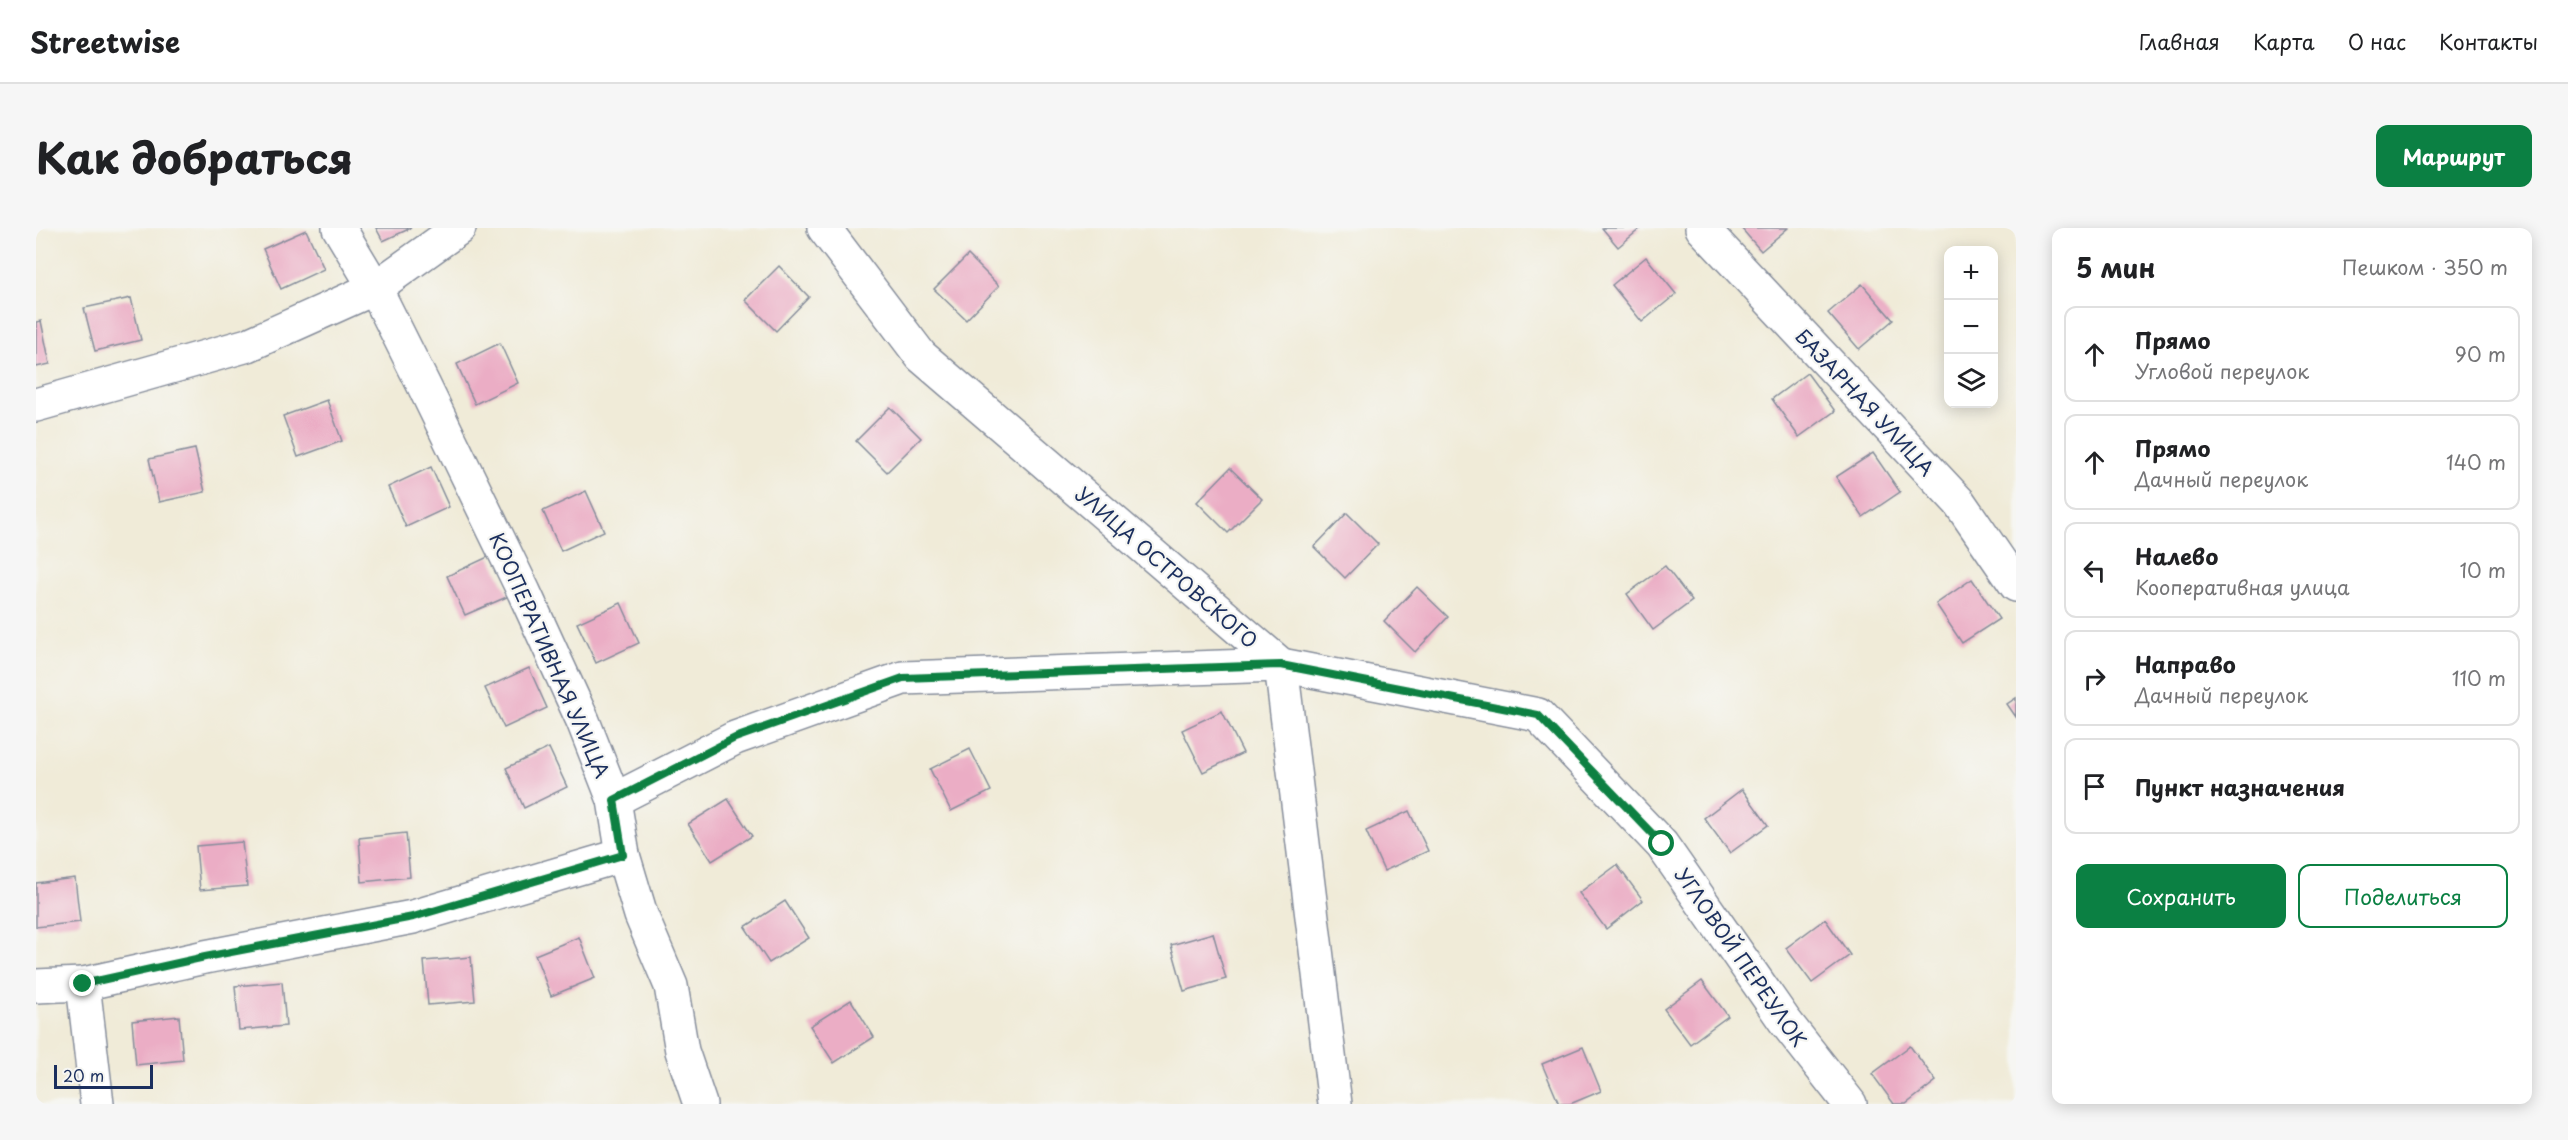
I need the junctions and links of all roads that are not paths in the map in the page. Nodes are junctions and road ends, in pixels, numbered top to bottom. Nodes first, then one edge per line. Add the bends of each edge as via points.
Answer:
1 (339, 228) edge
2 (459, 228) edge
3 (824, 228) edge
4 (1702, 228) edge
5 (375, 288) junction
6 (36, 405) edge
7 (2016, 585) edge
8 (1281, 665) junction
9 (614, 800) junction
10 (623, 855) junction
11 (83, 984) junction
12 (36, 986) edge
13 (97, 1104) edge
14 (700, 1104) edge
15 (1335, 1104) edge
16 (1850, 1104) edge

1 - 5 street, КООПЕРАТИВНАЯ УЛИЦА
2 - 5 street
3 - 8 street, УЛИЦА ОСТРОВСКОГО via 921,356
4 - 7 street, БАЗАРНАЯ УЛИЦА via 1959,502
5 - 6 street via 248,345
5 - 9 street, КООПЕРАТИВНАЯ УЛИЦА via 525,592
8 - 9 street, УГЛОВОЙ ПЕРЕУЛОК via 903,678 735,738
8 - 15 street
8 - 16 street, УГЛОВОЙ ПЕРЕУЛОК via 1538,715 1662,844 1784,1020
9 - 10 street, КООПЕРАТИВНАЯ УЛИЦА
10 - 11 street via 413,917
10 - 14 street, КООПЕРАТИВНАЯ УЛИЦА via 641,915 671,986 682,1051
11 - 12 street
11 - 13 street

